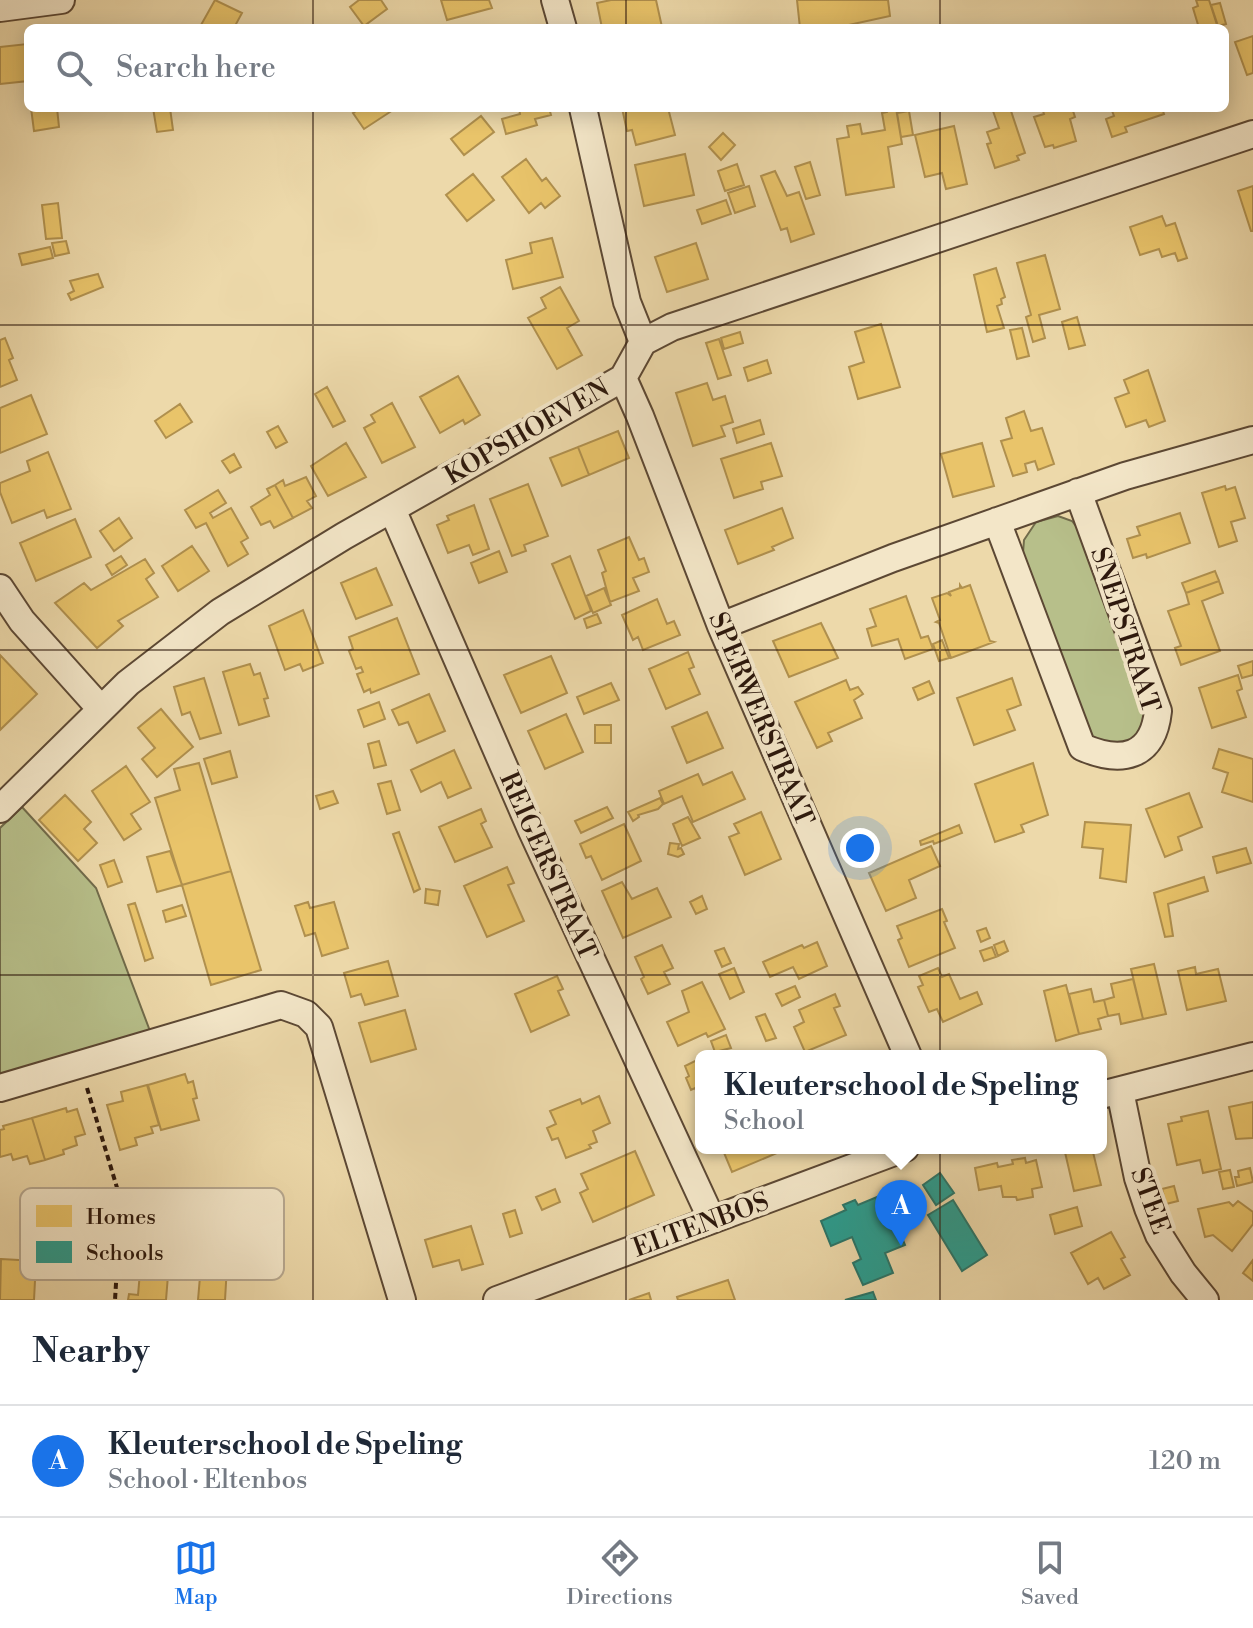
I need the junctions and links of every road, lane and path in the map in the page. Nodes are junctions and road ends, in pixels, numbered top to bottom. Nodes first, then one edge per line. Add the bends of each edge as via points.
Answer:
1 (54, 0) edge
2 (61, 0) edge
3 (555, 0) edge
4 (0, 8) edge
5 (562, 24) edge
6 (584, 112) edge
7 (1253, 134) edge
8 (643, 342) junction
9 (623, 378) junction
10 (1253, 440) edge
11 (1078, 492) junction
12 (392, 509) junction
13 (997, 521) junction
14 (0, 588) edge
15 (721, 626) junction
16 (100, 708) junction
17 (0, 809) edge
18 (905, 1050) edge
19 (1253, 1056) edge
20 (80, 1065) junction
21 (0, 1088) edge
22 (1110, 1093) edge
23 (889, 1154) edge
24 (117, 1188) edge
25 (712, 1220) junction
26 (116, 1280) edge
27 (115, 1300) edge
28 (402, 1300) edge
29 (497, 1300) edge
30 (1205, 1300) edge

1 - 2 street
1 - 4 street
3 - 5 street
6 - 8 street via 627,302
7 - 8 street via 672,327
8 - 9 street, KOPSHOEVEN
9 - 12 street, KOPSHOEVEN
9 - 15 street, SPERWERSTRAAT
10 - 11 street
11 - 13 street
11 - 13 street, SNEPSTRAAT via 1158,711 1156,730 1139,751 1109,758 1082,747
12 - 16 street, KOPSHOEVEN via 220,612
12 - 25 street, REIGERSTRAAT via 538,845
13 - 15 street
14 - 16 street via 22,621
15 - 18 street, SPERWERSTRAAT
16 - 17 street, KOPSHOEVEN
19 - 22 street
20 - 21 street
20 - 24 path
20 - 28 street via 281,1005 306,1014 319,1027
22 - 30 street, STEE via 1153,1221
23 - 25 street, ELTENBOS
25 - 29 street, ELTENBOS
26 - 27 path

